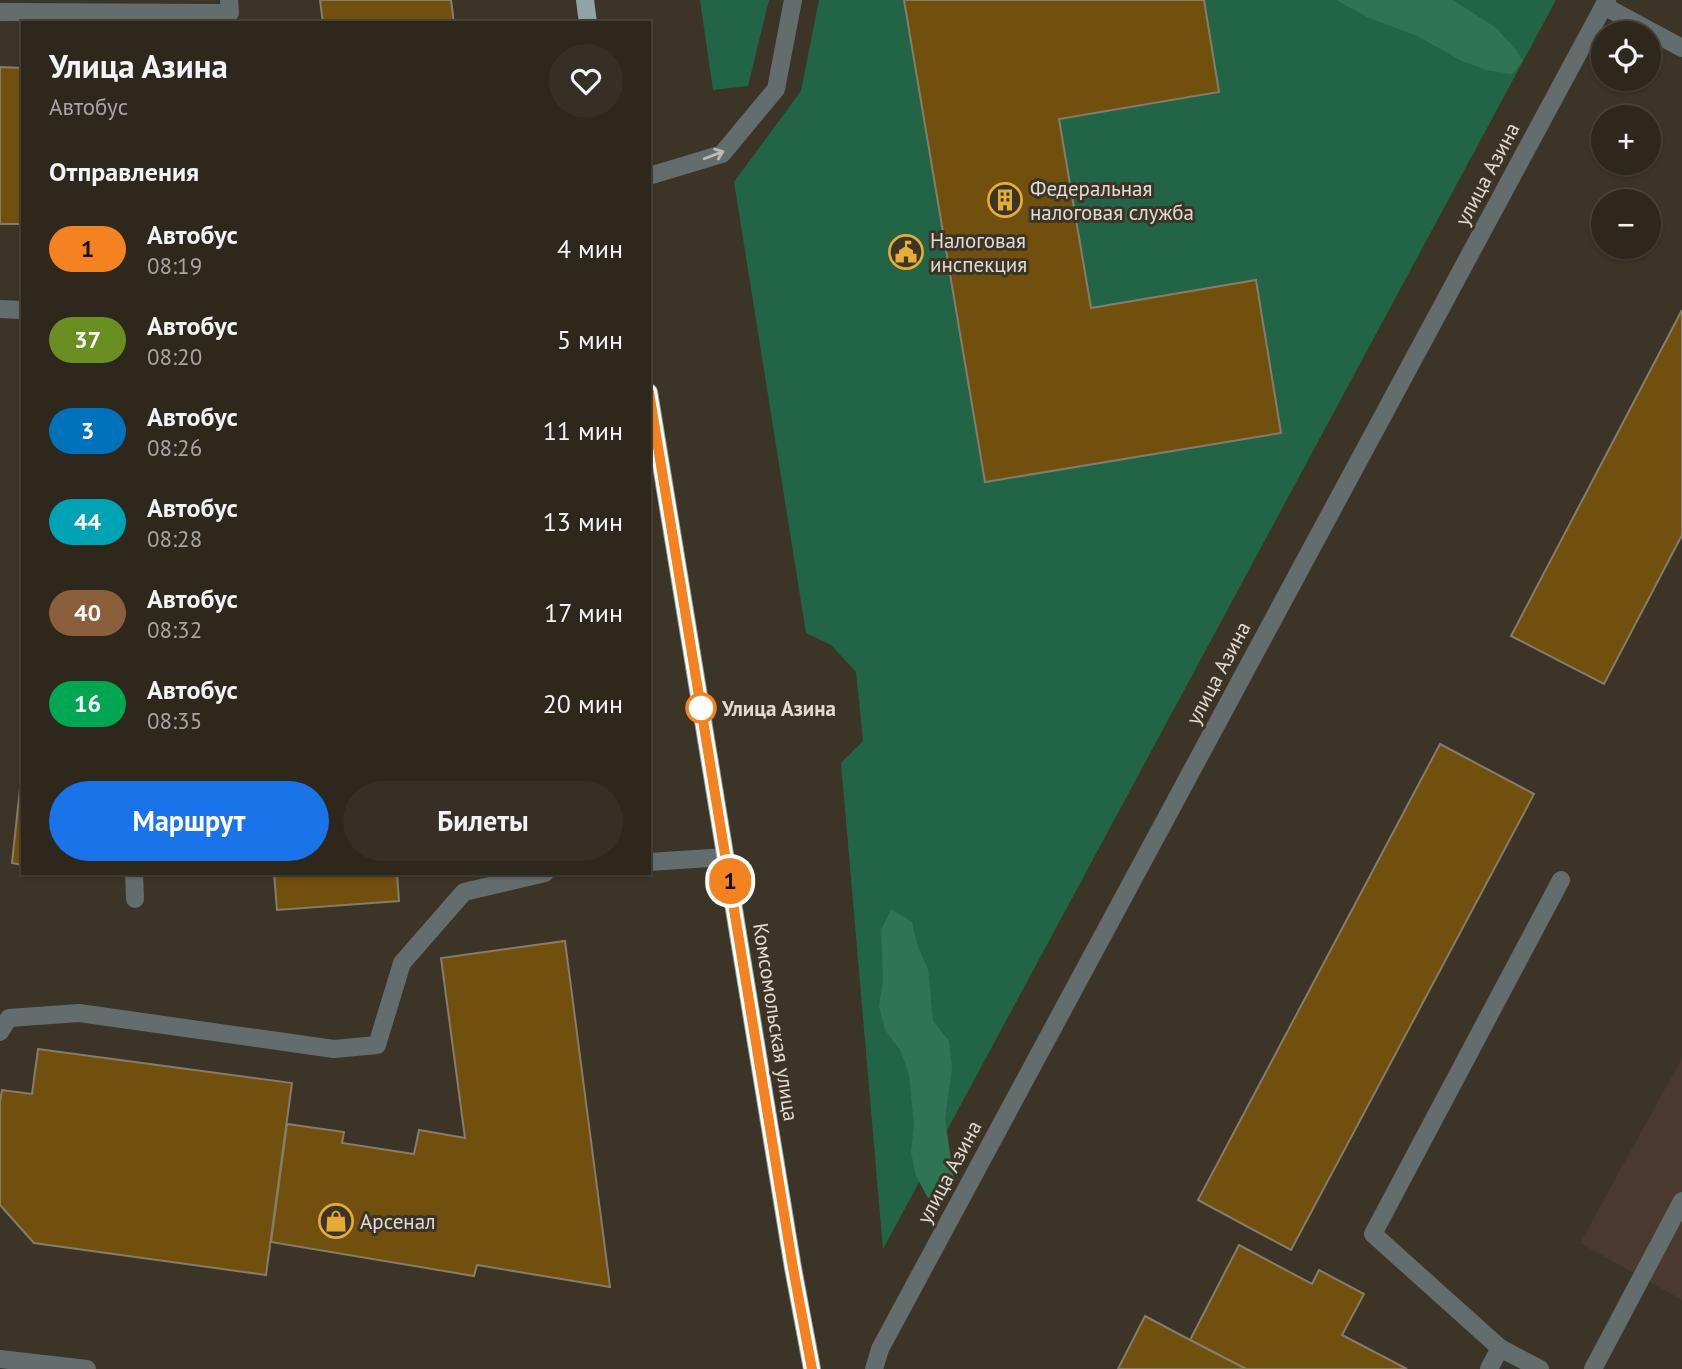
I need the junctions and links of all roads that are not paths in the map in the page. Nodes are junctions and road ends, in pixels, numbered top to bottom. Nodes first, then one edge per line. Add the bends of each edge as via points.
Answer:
1 (229, 0) edge
2 (585, 0) edge
3 (793, 0) edge
4 (1605, 3) edge
5 (0, 12) edge
6 (110, 18) edge
7 (589, 21) edge
8 (1682, 48) edge
9 (651, 175) edge
10 (0, 309) edge
11 (21, 310) edge
12 (651, 404) edge
13 (726, 857) junction
14 (651, 862) edge
15 (134, 875) edge
16 (536, 875) edge
17 (1561, 880) dead end
18 (135, 899) dead end
19 (0, 1032) edge
20 (1682, 1200) edge
21 (1500, 1348) junction
22 (0, 1359) edge
23 (87, 1369) edge
24 (812, 1369) edge
25 (874, 1369) edge
26 (1489, 1369) edge
27 (1541, 1369) edge
28 (1593, 1369) edge

1 - 6 street via 230,13
2 - 7 main road
9 -> 3 street via 722,154 776,89
4 - 8 street
4 - 25 street, улица Азина via 880,1349
5 - 6 street
10 - 11 street
12 - 13 main road, Комсомольская улица
13 - 14 street
13 - 24 main road, Комсомольская улица
15 - 18 street
16 - 19 street via 464,892 402,963 377,1045 334,1049 79,1013 9,1018
17 - 21 street via 1373,1234
20 - 28 street
21 - 26 street
21 - 27 street
22 - 23 street

